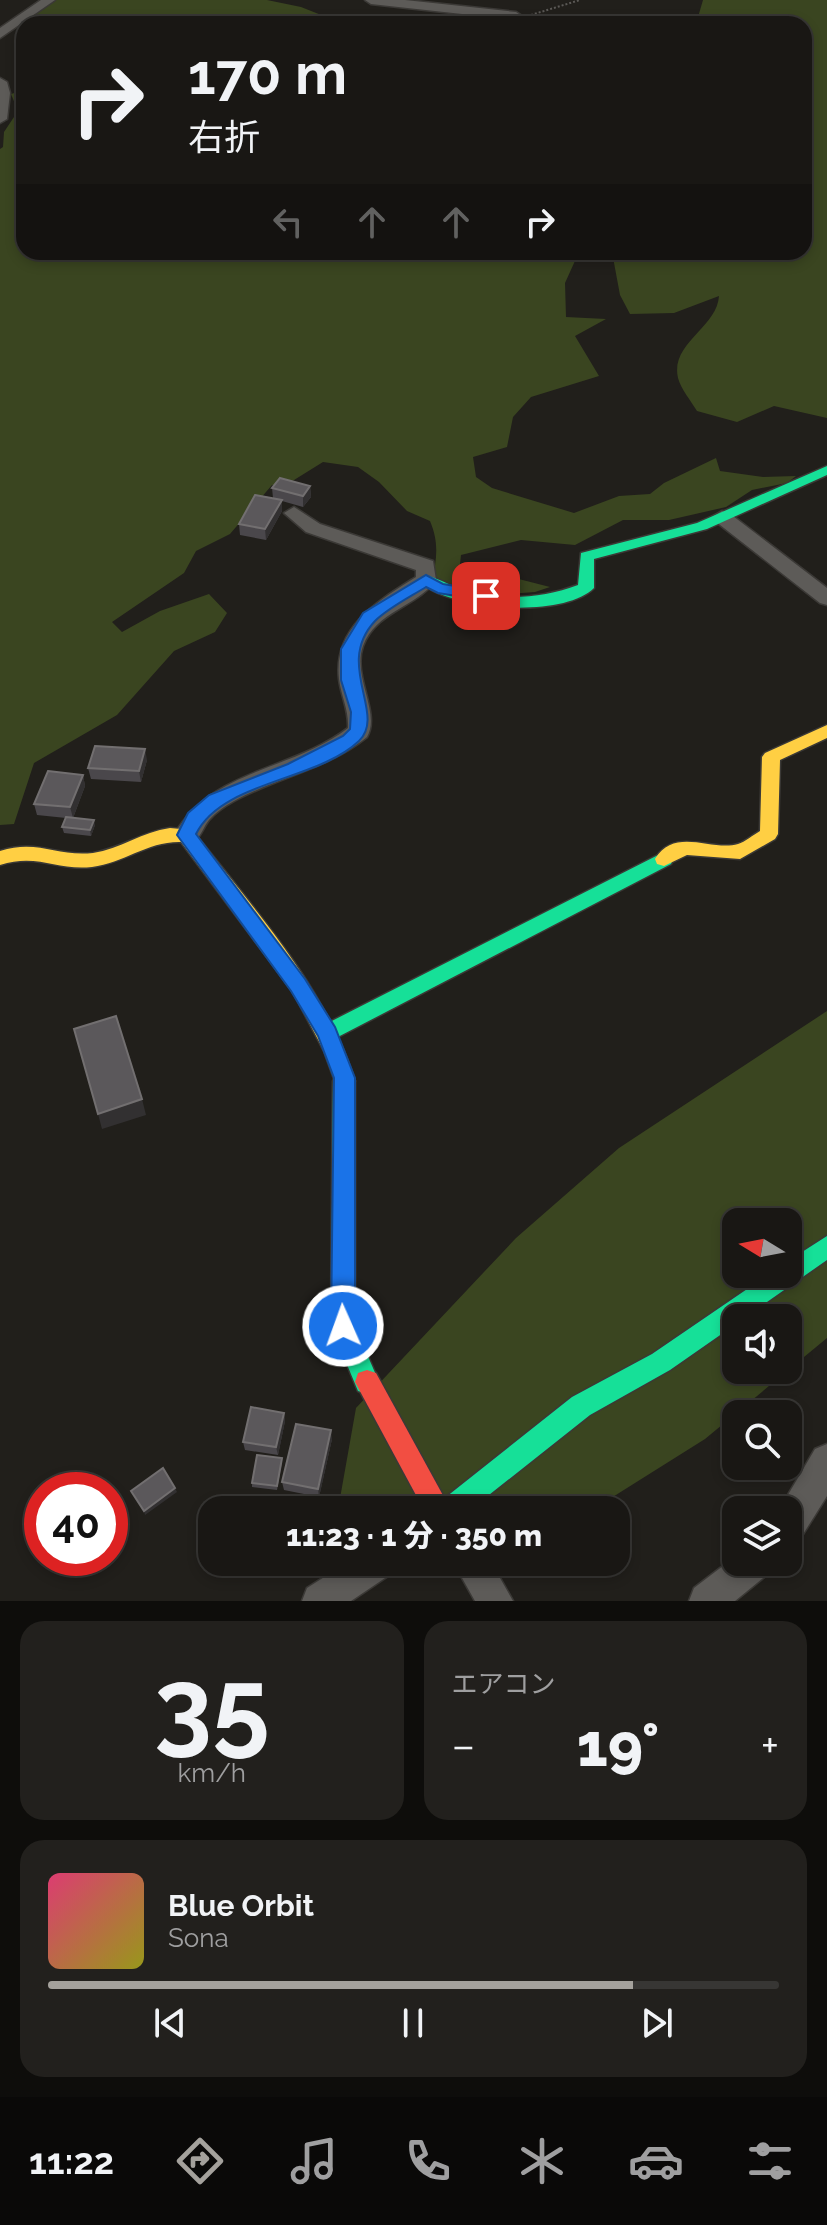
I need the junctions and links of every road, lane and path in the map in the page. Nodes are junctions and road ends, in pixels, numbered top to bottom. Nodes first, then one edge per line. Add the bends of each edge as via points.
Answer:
1 (49, 0) edge
2 (371, 0) edge
3 (580, 0) edge
4 (402, 4) junction
5 (26, 16) edge
6 (411, 16) dead end
7 (516, 16) joint
8 (0, 82) edge
9 (0, 119) edge
10 (827, 470) edge
11 (294, 513) dead end
12 (722, 517) junction
13 (426, 580) junction
14 (827, 598) edge
15 (827, 731) edge
16 (186, 835) junction
17 (0, 858) edge
18 (327, 1033) junction
19 (827, 1247) edge
20 (827, 1461) edge
21 (430, 1496) edge
22 (468, 1496) edge
23 (802, 1508) edge
24 (358, 1576) edge
25 (480, 1576) edge
26 (738, 1576) edge
27 (320, 1601) edge
28 (495, 1601) edge
29 (707, 1601) edge

1 - 5 street
2 - 4 street
3 - 7 path
4 - 6 street
4 - 7 street
8 - 9 street
10 - 12 street
11 - 13 street via 313,528 426,566
12 - 13 street via 586,556 586,588 567,597 510,600 438,588
12 - 14 street
13 - 16 street via 369,617 349,649 359,731 294,769 216,800 195,817
15 - 18 street via 771,757 769,834 740,852 684,848
16 - 17 street via 148,834 101,859 83,861 25,849
16 - 18 street via 298,985
18 - 21 street via 347,1098 343,1326
19 - 22 street via 661,1362 581,1406
20 - 23 street
24 - 27 street
25 - 28 street
26 - 29 street

